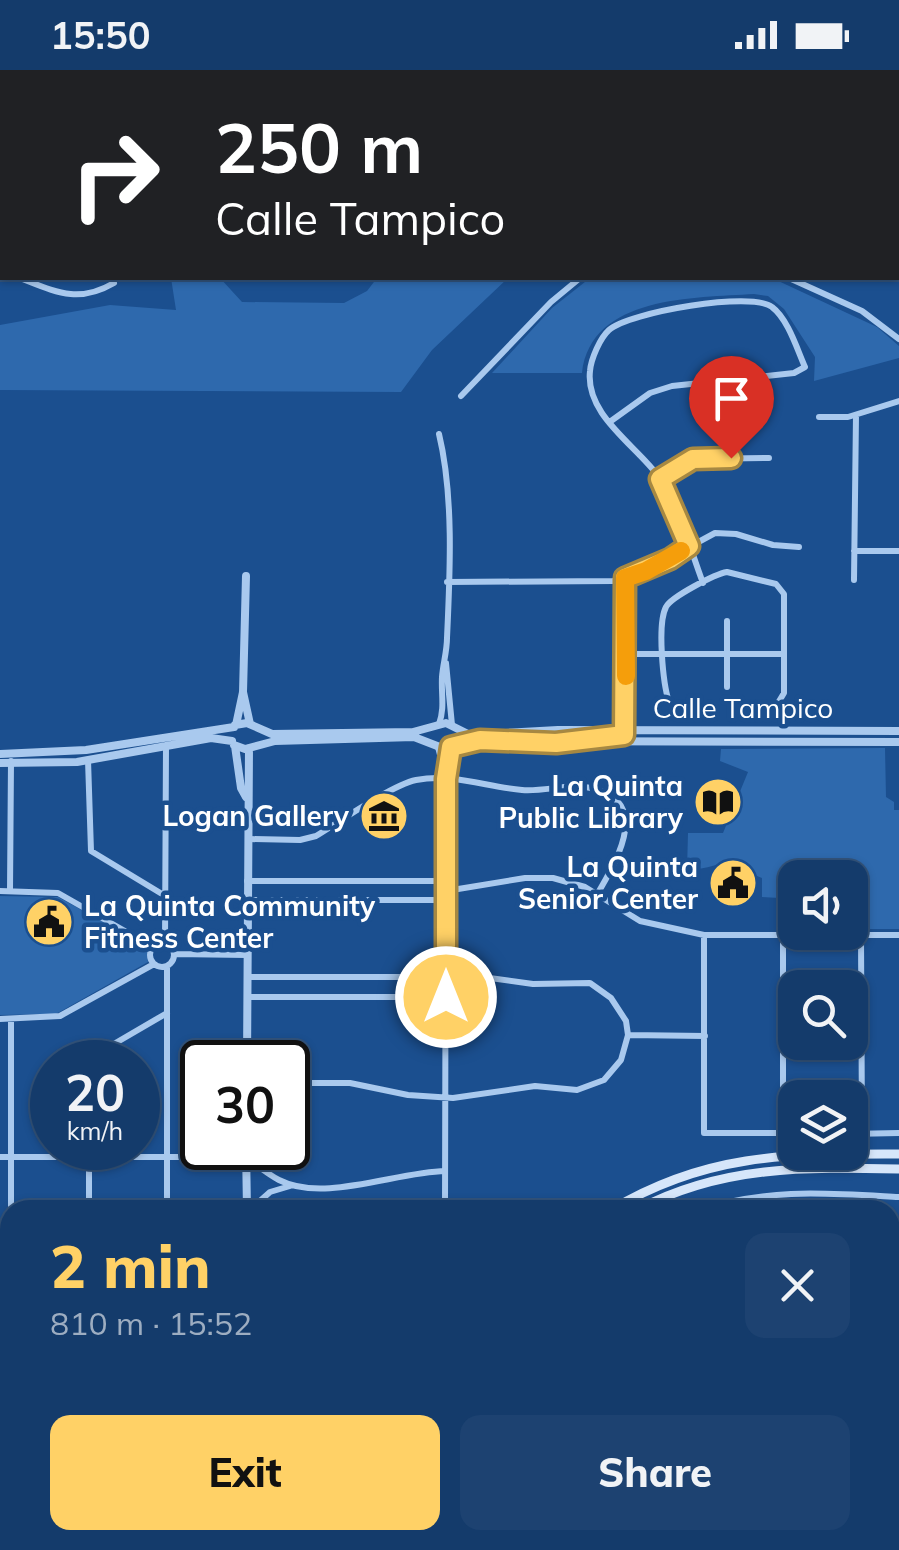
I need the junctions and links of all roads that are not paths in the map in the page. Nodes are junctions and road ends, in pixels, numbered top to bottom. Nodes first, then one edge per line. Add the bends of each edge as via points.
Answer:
1 (26, 280) edge
2 (578, 280) edge
3 (793, 280) edge
4 (114, 282) dead end
5 (899, 339) edge
6 (461, 396) dead end
7 (899, 402) edge
8 (856, 416) junction
9 (819, 417) dead end
10 (610, 422) junction
11 (439, 434) dead end
12 (769, 458) dead end
13 (660, 479) junction
14 (689, 546) junction
15 (799, 547) dead end
16 (854, 551) junction
17 (899, 551) edge
18 (246, 576) dead end
19 (625, 578) junction
20 (854, 580) dead end
21 (448, 582) junction
22 (704, 583) junction
23 (727, 621) dead end
24 (626, 654) junction
25 (664, 654) junction
26 (784, 654) junction
27 (728, 655) junction
28 (445, 657) junction
29 (727, 687) dead end
30 (243, 692) junction
31 (669, 702) dead end
32 (778, 704) dead end
33 (252, 725) junction
34 (437, 725) junction
35 (235, 726) junction
36 (454, 726) junction
37 (899, 730) edge
38 (625, 731) junction
39 (899, 742) edge
40 (233, 743) junction
41 (556, 743) junction
42 (166, 746) junction
43 (250, 746) junction
44 (437, 746) junction
45 (452, 746) junction
46 (0, 754) edge
47 (11, 759) junction
48 (88, 760) junction
49 (0, 763) edge
50 (446, 779) junction
51 (246, 796) junction
52 (248, 839) junction
53 (247, 881) junction
54 (446, 881) junction
55 (0, 891) edge
56 (10, 891) junction
57 (446, 891) junction
58 (598, 893) junction
59 (168, 898) junction
60 (247, 900) junction
61 (446, 900) junction
62 (778, 935) edge
63 (868, 935) edge
64 (899, 935) edge
65 (704, 936) junction
66 (166, 944) junction
67 (152, 948) junction
68 (783, 950) edge
69 (861, 950) edge
70 (174, 954) junction
71 (247, 955) junction
72 (154, 964) junction
73 (167, 966) junction
74 (446, 975) junction
75 (247, 978) junction
76 (247, 997) junction
77 (446, 997) junction
78 (168, 1012) junction
79 (0, 1019) edge
80 (11, 1019) junction
81 (628, 1035) junction
82 (705, 1036) junction
83 (120, 1040) edge
84 (248, 1040) edge
85 (782, 1080) edge
86 (862, 1080) edge
87 (310, 1084) edge
88 (446, 1097) junction
89 (778, 1133) edge
90 (868, 1134) edge
91 (899, 1134) edge
92 (899, 1154) edge
93 (30, 1155) edge
94 (180, 1155) edge
95 (0, 1156) edge
96 (11, 1156) junction
97 (160, 1156) edge
98 (167, 1156) junction
99 (899, 1169) edge
100 (89, 1170) edge
101 (247, 1170) edge
102 (267, 1170) edge
103 (445, 1171) junction
104 (291, 1185) junction
105 (899, 1197) edge
106 (11, 1200) edge
107 (89, 1200) edge
108 (167, 1200) edge
109 (248, 1200) edge
110 (260, 1200) edge
111 (445, 1200) edge
112 (632, 1200) edge
113 (659, 1200) edge
114 (739, 1200) edge
115 (368, 1550) edge
116 (399, 1550) edge

1 - 4 street via 73,296
2 - 6 street
3 - 5 street via 862,312
7 - 8 street
8 - 9 street
8 - 16 street
10 - 10 street via 592,396 590,372 609,329 682,306 760,301 774,308 804,367 672,386
10 - 13 street
11 - 21 street via 447,471
12 - 13 street via 693,459
13 - 14 street
14 - 15 street via 721,532
14 - 19 street
14 - 22 street
16 - 17 street
16 - 20 street
18 - 30 street
19 - 21 street
19 - 24 street
21 - 28 street
22 - 25 street via 664,610
22 - 26 street via 727,572 780,587
23 - 27 street
24 - 25 street
24 - 38 street
25 - 27 street
25 - 31 street
26 - 27 street
26 - 32 street
27 - 29 street
28 - 34 street
28 - 36 street
30 - 33 street
30 - 35 street
33 - 34 street, Calle Tampico via 272,734 413,732
33 - 35 street, Calle Tampico
33 - 43 street via 257,734
34 - 36 street, Calle Tampico
34 - 44 street
35 - 40 street
35 - 47 street, Calle Tampico
36 - 38 street, Calle Tampico via 470,735
36 - 45 street via 458,737
37 - 38 street, Calle Tampico
38 - 41 street
39 - 41 street, Calle Tampico
40 - 42 street, Calle Tampico via 210,738
40 - 43 street, Calle Tampico
40 - 51 street
41 - 45 street, Calle Tampico via 480,740
42 - 48 street, Calle Tampico
42 - 59 street
43 - 44 street, Calle Tampico via 414,737
43 - 51 street
44 - 45 street, Calle Tampico
44 - 50 street
45 - 50 street
46 - 47 street, Calle Tampico
47 - 48 street, Calle Tampico
47 - 49 street, Calle Tampico
47 - 56 street
48 - 59 street via 91,851
50 - 52 street via 405,784 309,839
50 - 54 street
50 - 58 street via 540,792 588,786 606,794 621,808 627,832
51 - 52 street
52 - 53 street
53 - 54 street
53 - 60 street
54 - 57 street
55 - 56 street
56 - 67 street via 66,896
57 - 58 street via 540,878
57 - 61 street
58 - 65 street via 640,921
59 - 66 street
60 - 61 street
60 - 71 street
61 - 74 street
62 - 65 street
63 - 64 street
65 - 82 street
66 - 67 street
66 - 70 street
67 - 72 street
68 - 85 street
69 - 86 street
70 - 71 street
70 - 73 street
71 - 75 street
72 - 73 street
72 - 80 street via 60,1016
73 - 78 street
74 - 75 street
74 - 77 street
74 - 81 street via 590,983 620,1008
75 - 76 street
76 - 77 street
76 - 84 street
77 - 88 street
78 - 83 street
78 - 98 street
79 - 80 street
80 - 96 street
81 - 82 street
81 - 88 street via 614,1070 591,1086
82 - 89 street via 704,1133
87 - 88 street
88 - 103 street
90 - 91 street
92 - 112 main road via 750,1158 684,1175
93 - 96 street
94 - 98 street
95 - 96 street
96 - 106 street
97 - 98 street
98 - 108 street
99 - 113 main road via 750,1172
100 - 107 street
101 - 109 street
102 - 104 street
103 - 104 street via 346,1186
103 - 111 street
104 - 110 street
105 - 114 street via 791,1192
115 - 116 street

